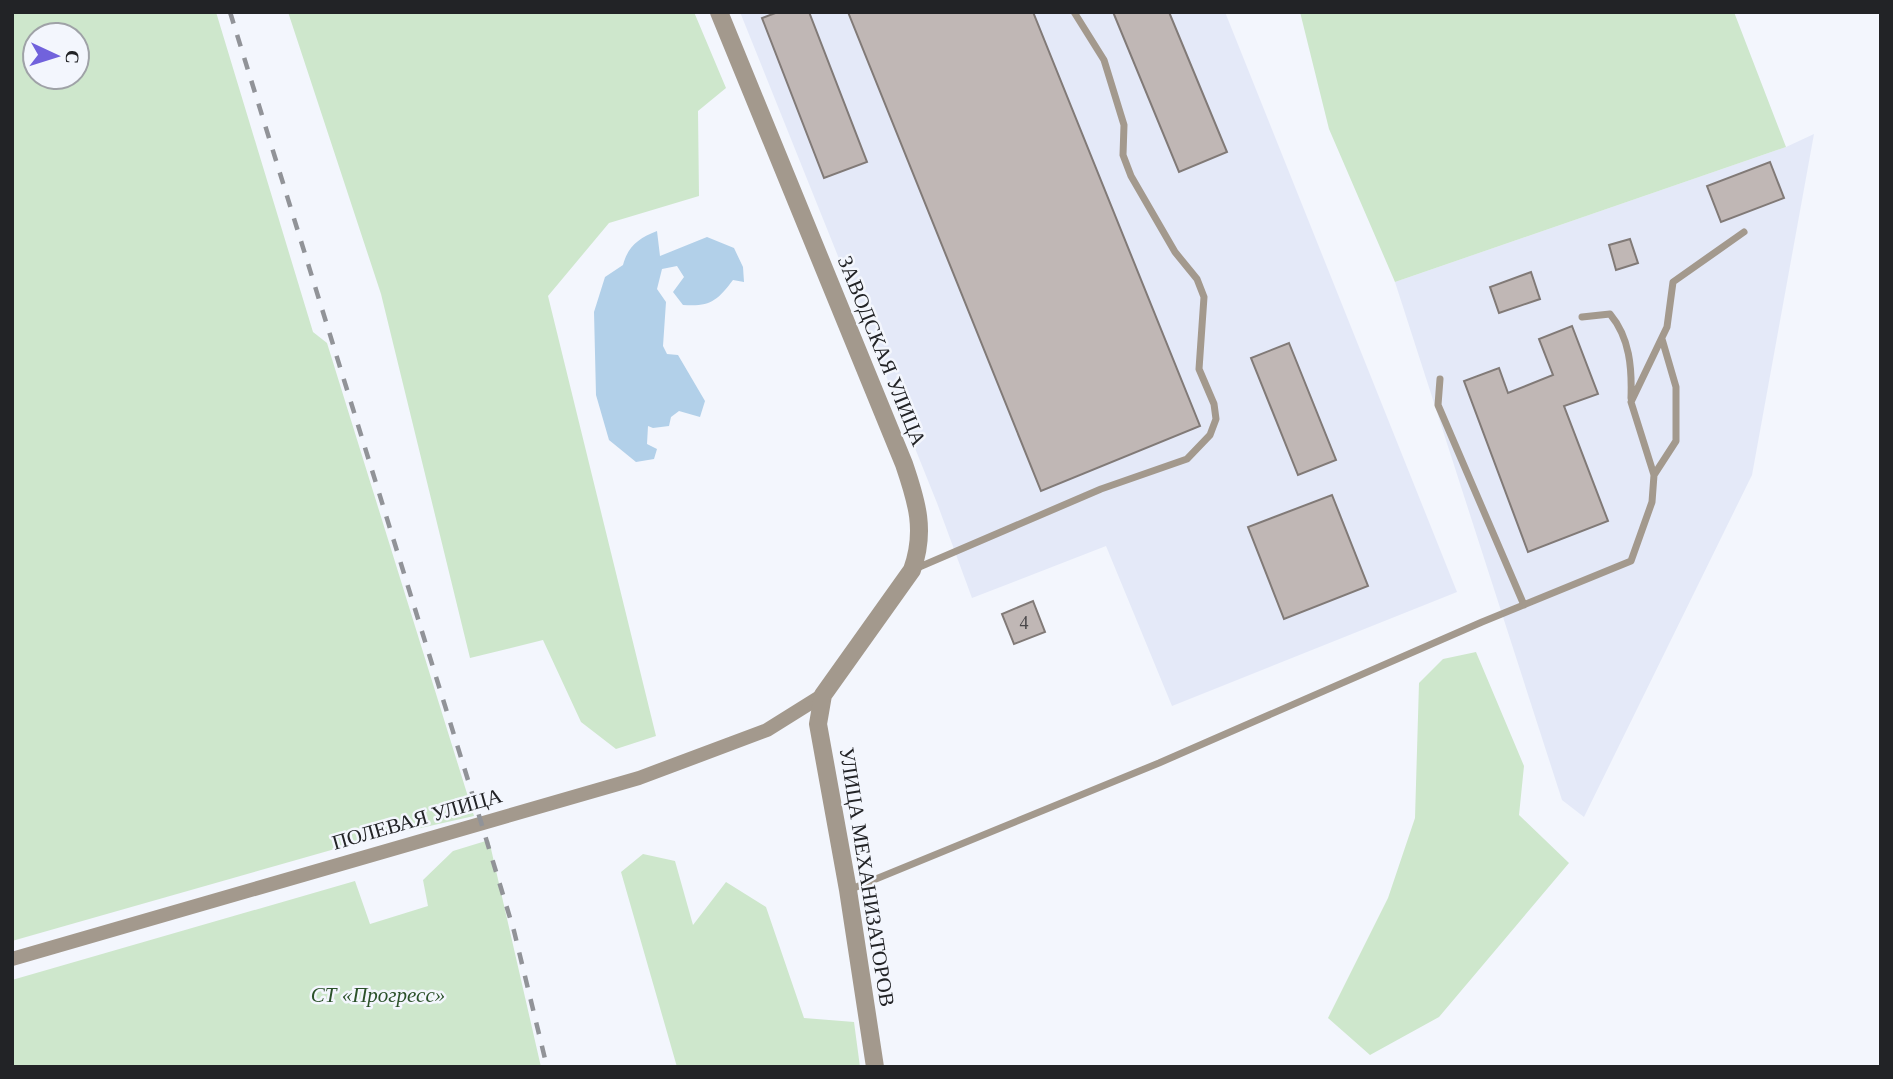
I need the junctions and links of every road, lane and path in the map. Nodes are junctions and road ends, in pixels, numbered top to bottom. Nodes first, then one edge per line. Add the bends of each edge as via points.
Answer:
1 (719, 12) edge
2 (1074, 12) edge
3 (1744, 232) dead end
4 (1582, 317) dead end
5 (1662, 339) junction
6 (1440, 380) dead end
7 (1631, 402) junction
8 (1654, 475) junction
9 (912, 570) junction
10 (1524, 604) junction
11 (823, 695) junction
12 (848, 890) junction
13 (12, 959) edge
14 (875, 1067) edge

1 - 9 street, ЗАВОДСКАЯ УЛИЦА via 916,498 919,552
2 - 9 lane via 1104,60 1124,125 1123,155 1131,176 1204,297 1199,369 1216,419 1210,435 1187,459 1101,489
3 - 5 lane via 1672,282
4 - 7 lane via 1610,314 1620,326 1632,367
5 - 7 lane
5 - 8 lane via 1676,387 1676,441
6 - 10 lane via 1438,405
7 - 8 lane
8 - 10 lane via 1652,502 1631,561
9 - 11 street, ЗАВОДСКАЯ УЛИЦА
10 - 12 lane via 1159,763
11 - 12 street, УЛИЦА МЕХАНИЗАТОРОВ via 818,724
11 - 13 street, ПОЛЕВАЯ УЛИЦА via 767,730 639,778
12 - 14 street, УЛИЦА МЕХАНИЗАТОРОВ

